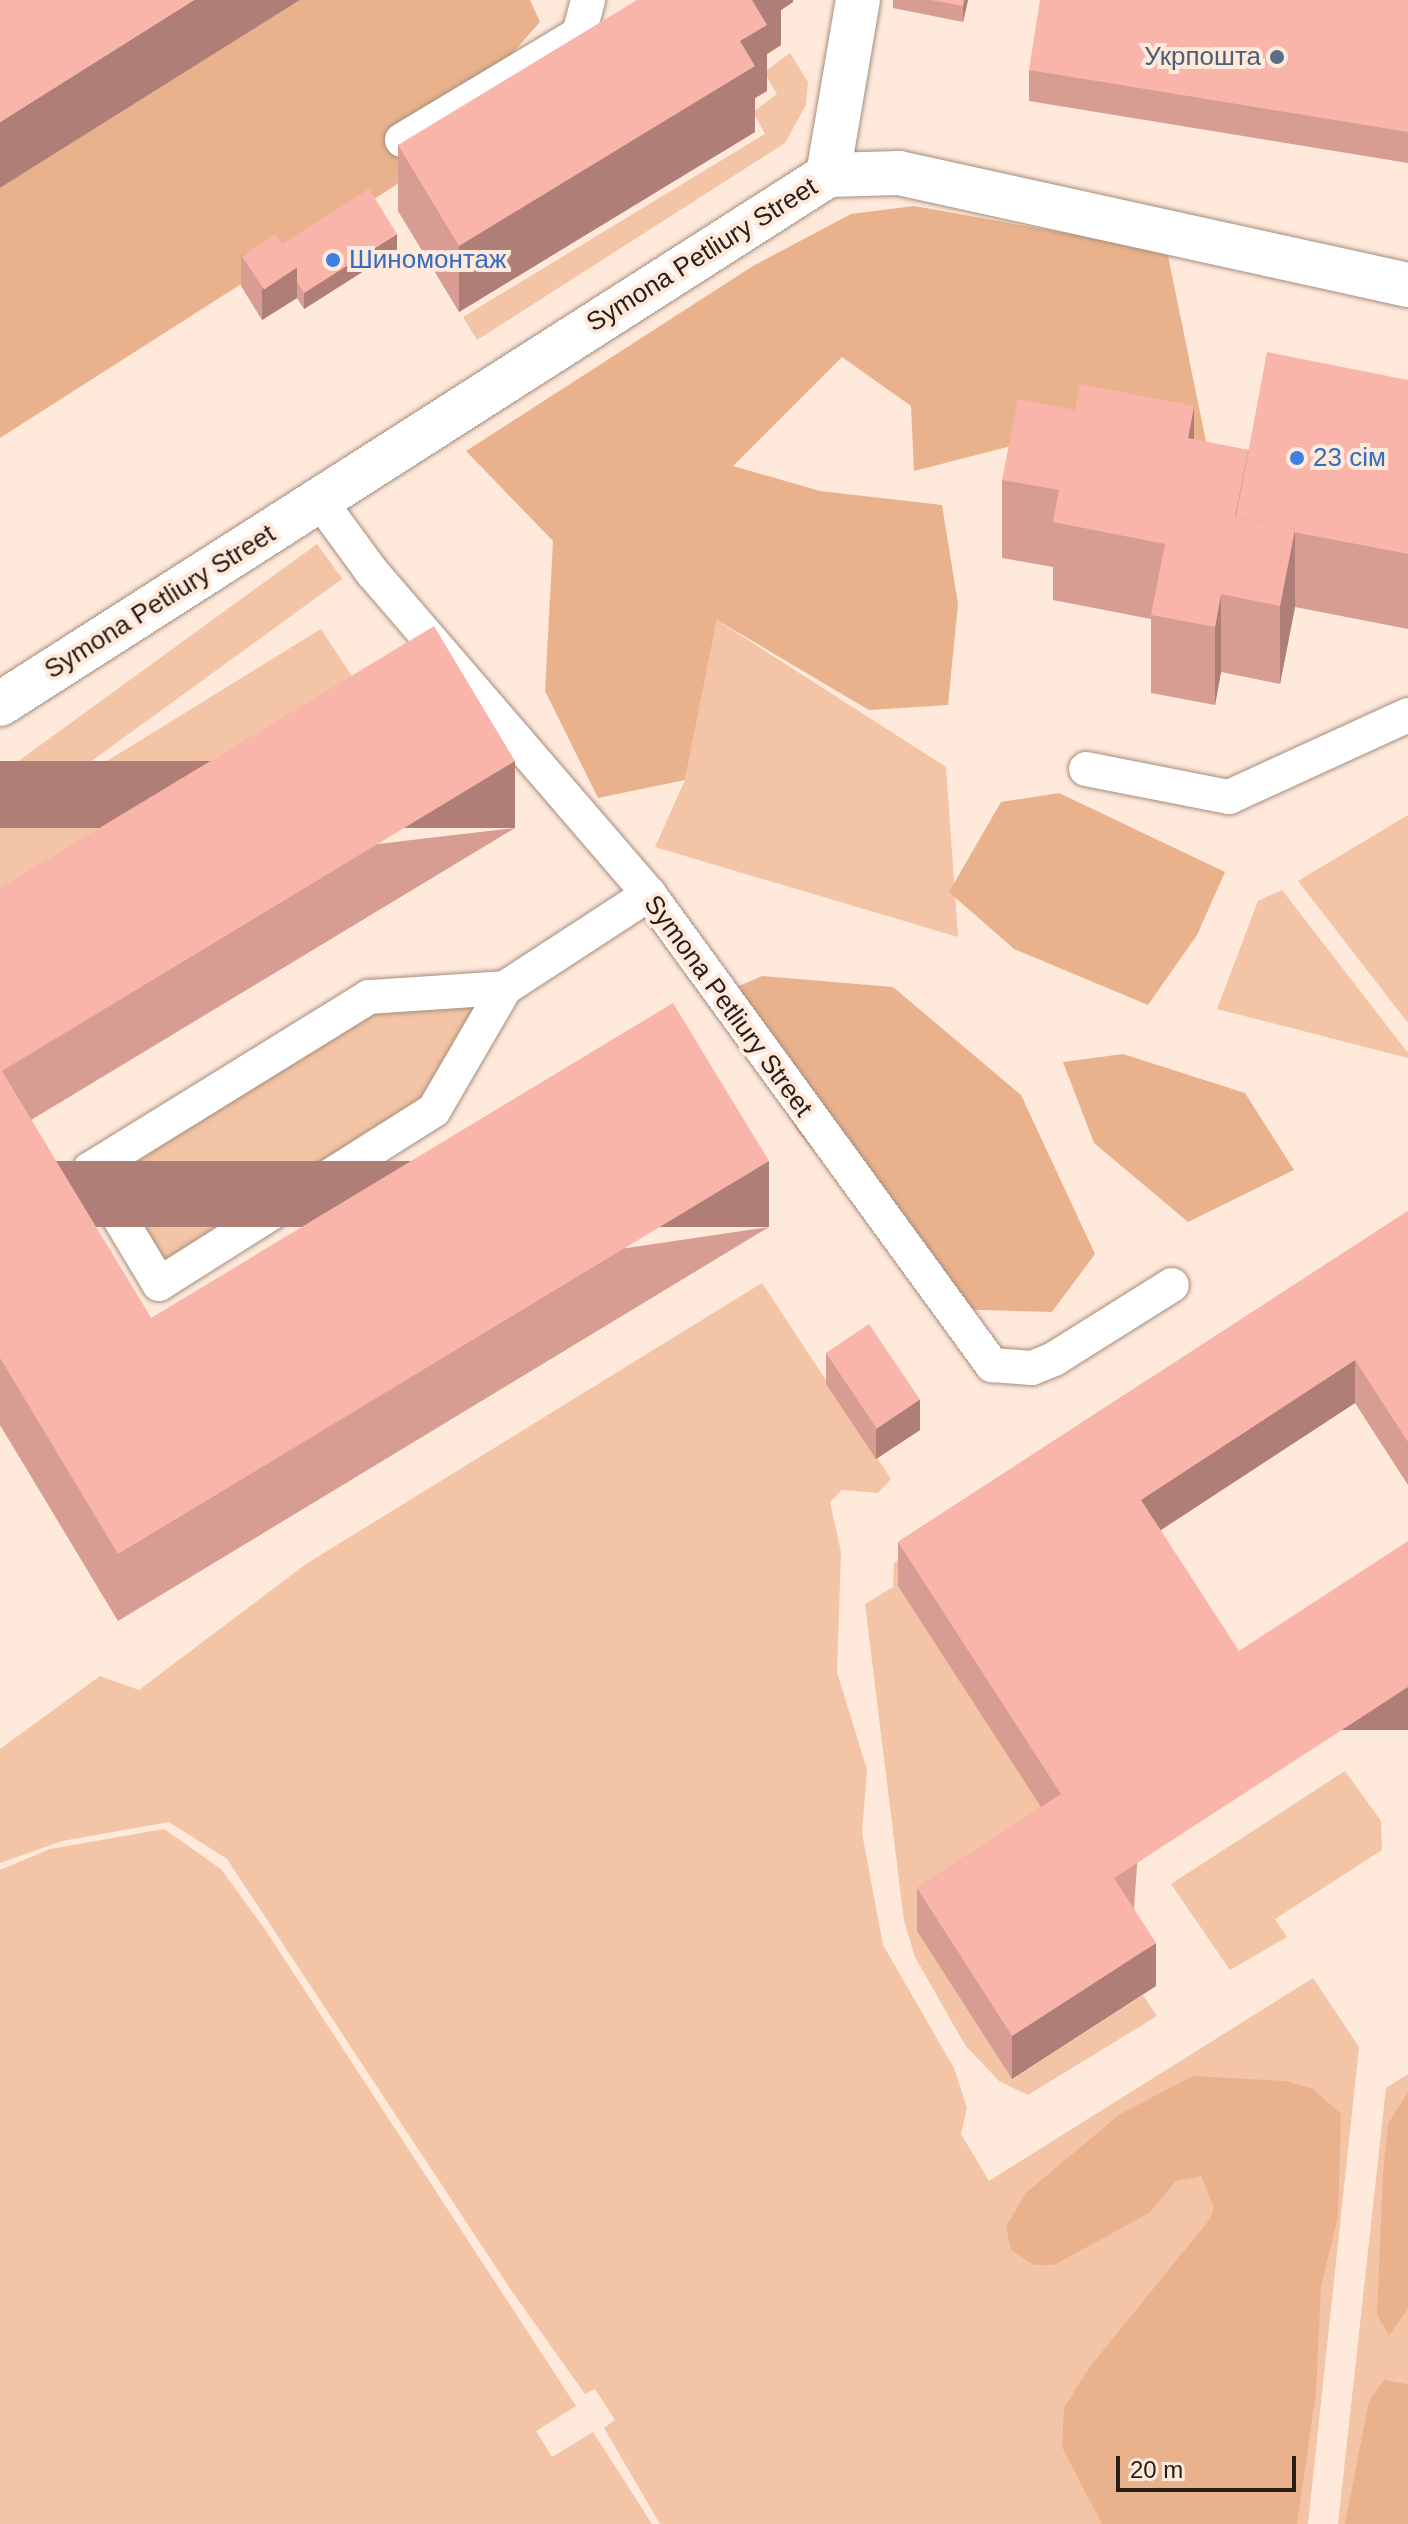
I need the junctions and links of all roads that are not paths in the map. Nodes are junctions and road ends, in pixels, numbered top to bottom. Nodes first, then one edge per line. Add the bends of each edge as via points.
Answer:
1 (588, 0) edge
2 (858, 0) edge
3 (402, 140) edge
4 (828, 175) junction
5 (1408, 285) edge
6 (320, 501) junction
7 (0, 704) edge
8 (1408, 715) edge
9 (1086, 769) dead end
10 (649, 894) junction
11 (505, 988) junction
12 (1172, 1285) dead end

1 - 3 lane via 579,34
2 - 4 street
4 - 5 street, Symona Petliury Street via 899,173
4 - 6 street, Symona Petliury Street
6 - 7 street, Symona Petliury Street
6 - 10 lane, Symona Petliury Street via 372,572
8 - 9 lane via 1229,797
10 - 11 lane
10 - 12 lane, Symona Petliury Street via 992,1365 1032,1368 1054,1359
11 - 11 lane via 434,1110 159,1284 90,1169 369,997

